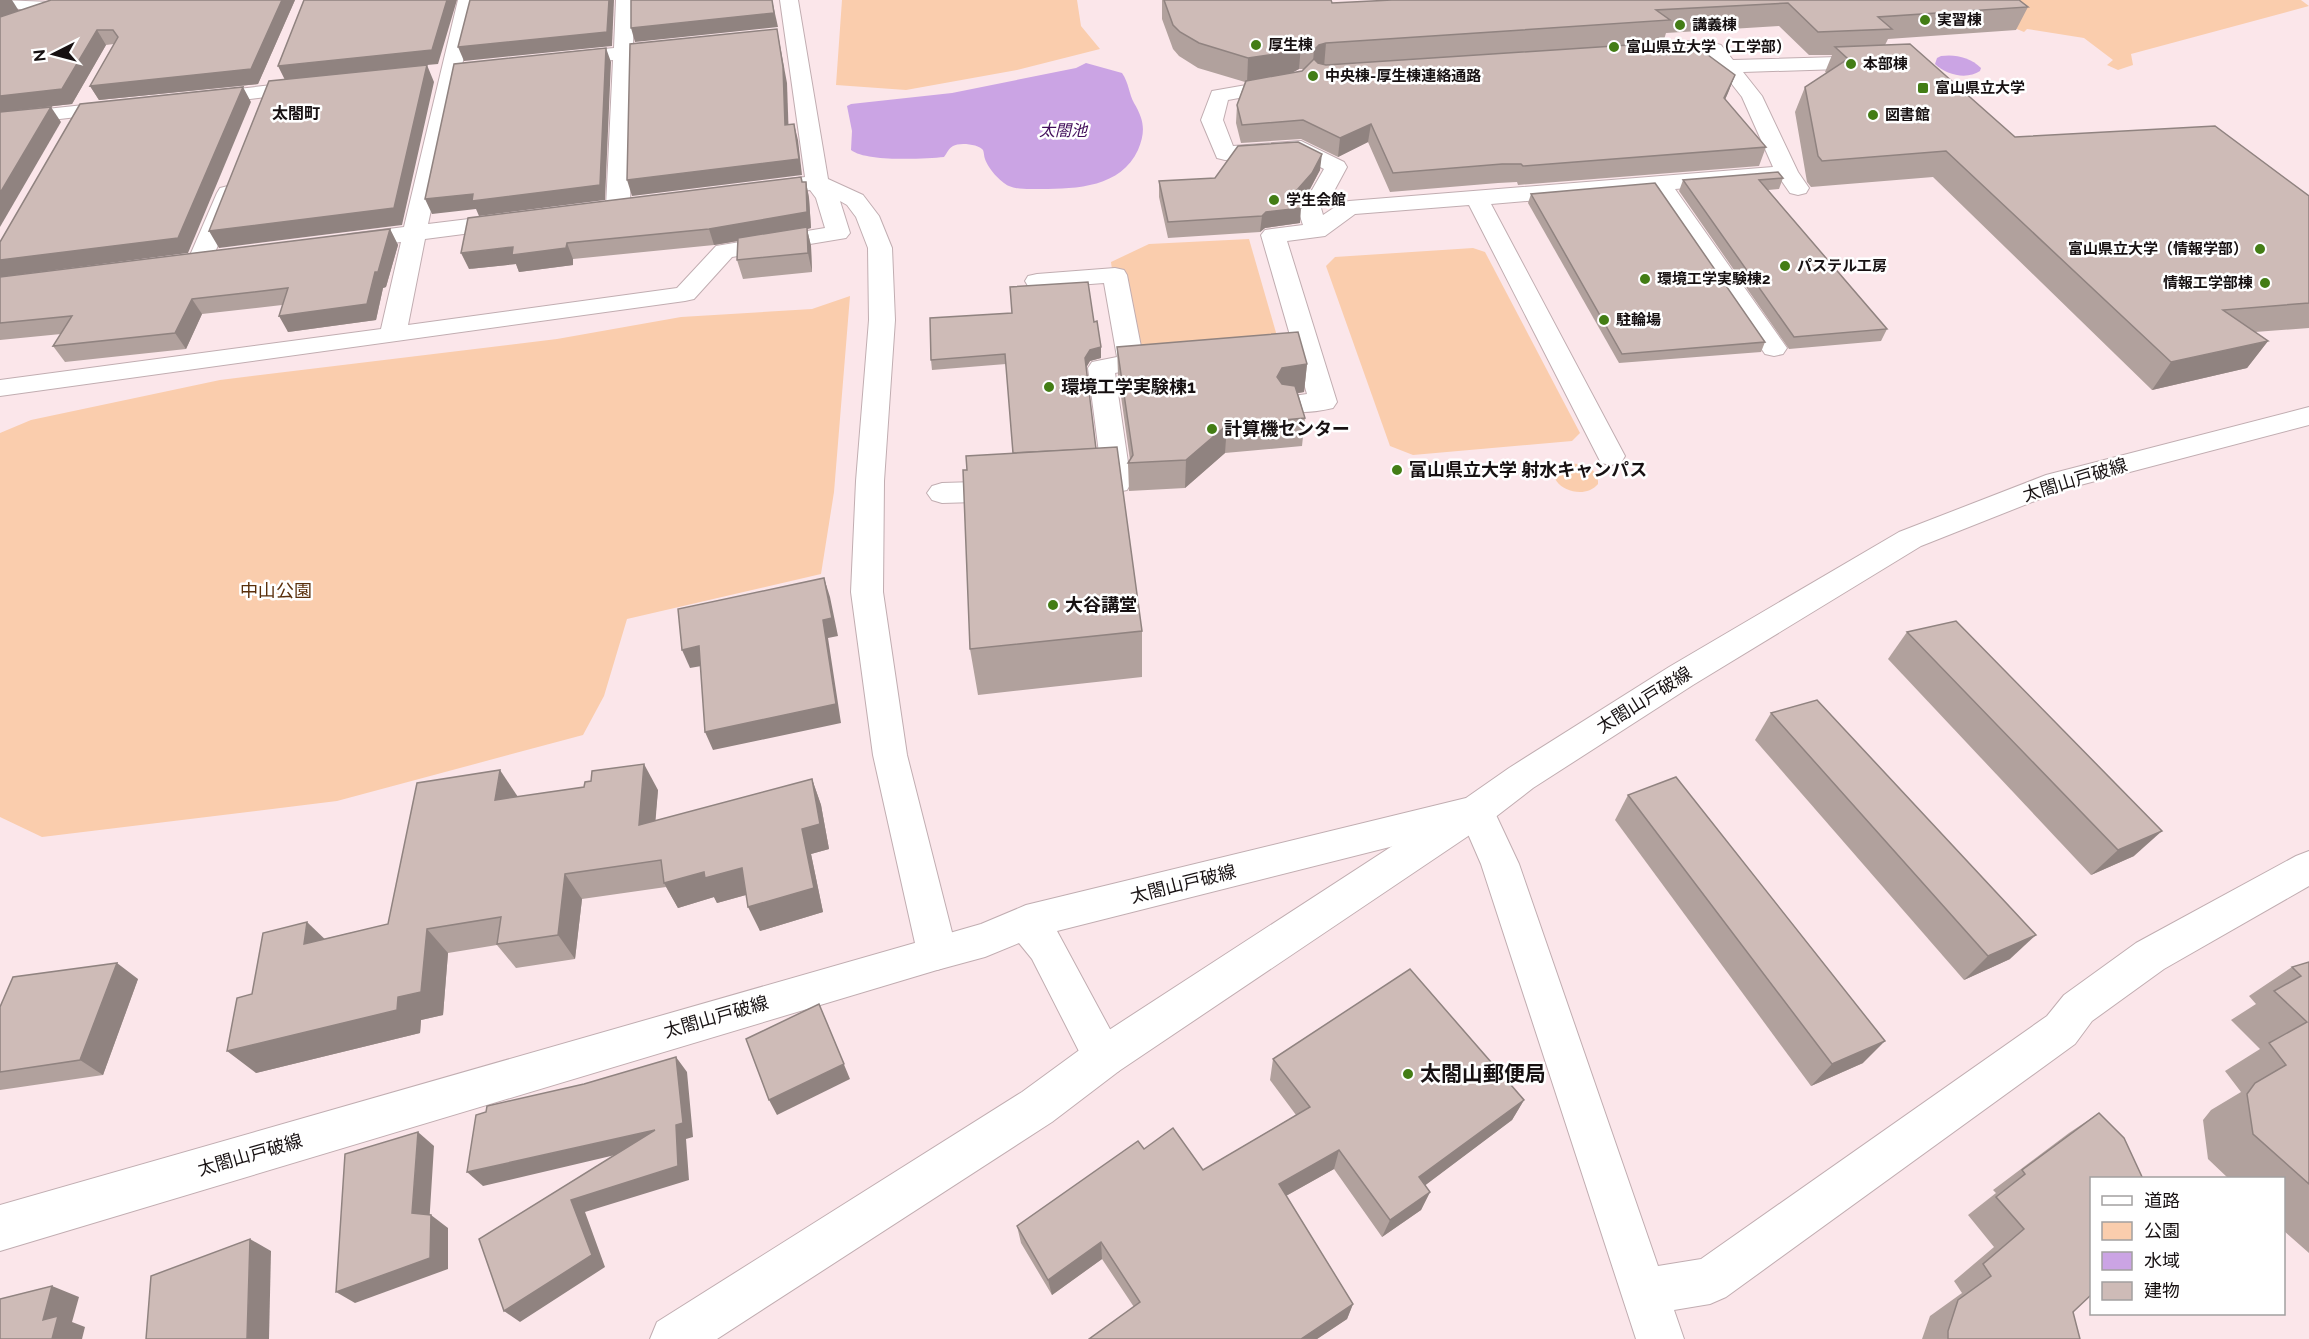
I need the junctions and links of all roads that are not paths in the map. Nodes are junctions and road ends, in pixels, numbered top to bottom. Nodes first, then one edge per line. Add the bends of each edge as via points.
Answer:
1 (0, 0) edge
2 (88, 0) edge
3 (467, 0) edge
4 (625, 0) edge
5 (789, 0) edge
6 (51, 8) junction
7 (10, 22) edge
8 (793, 34) junction
9 (771, 36) edge
10 (691, 45) edge
11 (622, 52) junction
12 (1632, 54) edge
13 (541, 62) edge
14 (1887, 62) edge
15 (1728, 66) junction
16 (277, 71) edge
17 (1301, 76) edge
18 (325, 85) edge
19 (93, 91) edge
20 (269, 92) junction
21 (187, 100) edge
22 (140, 105) edge
23 (82, 112) junction
24 (260, 112) edge
25 (0, 120) edge
26 (70, 132) edge
27 (234, 176) edge
28 (817, 182) junction
29 (1661, 184) junction
30 (735, 192) edge
31 (1476, 197) junction
32 (642, 204) edge
33 (528, 219) edge
34 (1317, 231) junction
35 (415, 233) junction
36 (325, 245) edge
37 (177, 263) edge
38 (1037, 281) dead end
39 (393, 335) junction
40 (1774, 348) dead end
41 (0, 388) edge
42 (1290, 404) edge
43 (2309, 416) edge
44 (1611, 456) dead end
45 (1082, 486) edge
46 (1036, 489) edge
47 (942, 493) dead end
48 (1476, 811) junction
49 (2306, 873) edge
50 (1026, 922) junction
51 (937, 952) junction
52 (1104, 1057) junction
53 (0, 1228) edge
54 (1644, 1291) junction
55 (674, 1339) edge
56 (1660, 1339) edge

1 - 6 street
2 - 6 street
3 - 35 street
4 - 11 street
5 - 8 street
6 - 7 street
8 - 9 street
8 - 28 street
10 - 11 street
11 - 13 street
11 - 32 street via 607,208
12 - 15 street via 1714,49
14 - 15 street
15 - 29 street via 1752,96 1792,181
16 - 20 street
17 - 34 street via 1293,83 1219,95 1212,120 1225,153 1301,148 1336,167 1309,207
18 - 20 street
19 - 23 street
20 - 21 street
20 - 24 street
22 - 23 street
23 - 25 street
23 - 26 street
27 - 37 street via 211,259
28 - 30 street
28 - 39 street via 827,198 838,233 724,252 686,294
28 - 51 street via 855,200 867,216 880,248 882,320 870,481 867,592 890,754
29 - 31 street
29 - 40 street
31 - 34 street via 1349,208
31 - 44 street
33 - 35 street
34 - 42 street via 1273,235 1323,402
35 - 36 street
35 - 39 street
38 - 45 street via 1115,275 1131,362 1101,368 1117,483
39 - 41 street
43 - 48 street, 太閤山戸破線 via 2056,482 1910,539 1681,676
46 - 47 street
48 - 50 street, 太閤山戸破線
48 - 52 street
48 - 54 street via 1500,864
49 - 54 street via 2150,956 2078,1008 2061,1030 1710,1281
50 - 51 street, 太閤山戸破線 via 985,940
50 - 52 street via 1046,947
51 - 53 street, 太閤山戸破線
52 - 55 street via 1037,1107
54 - 56 street

